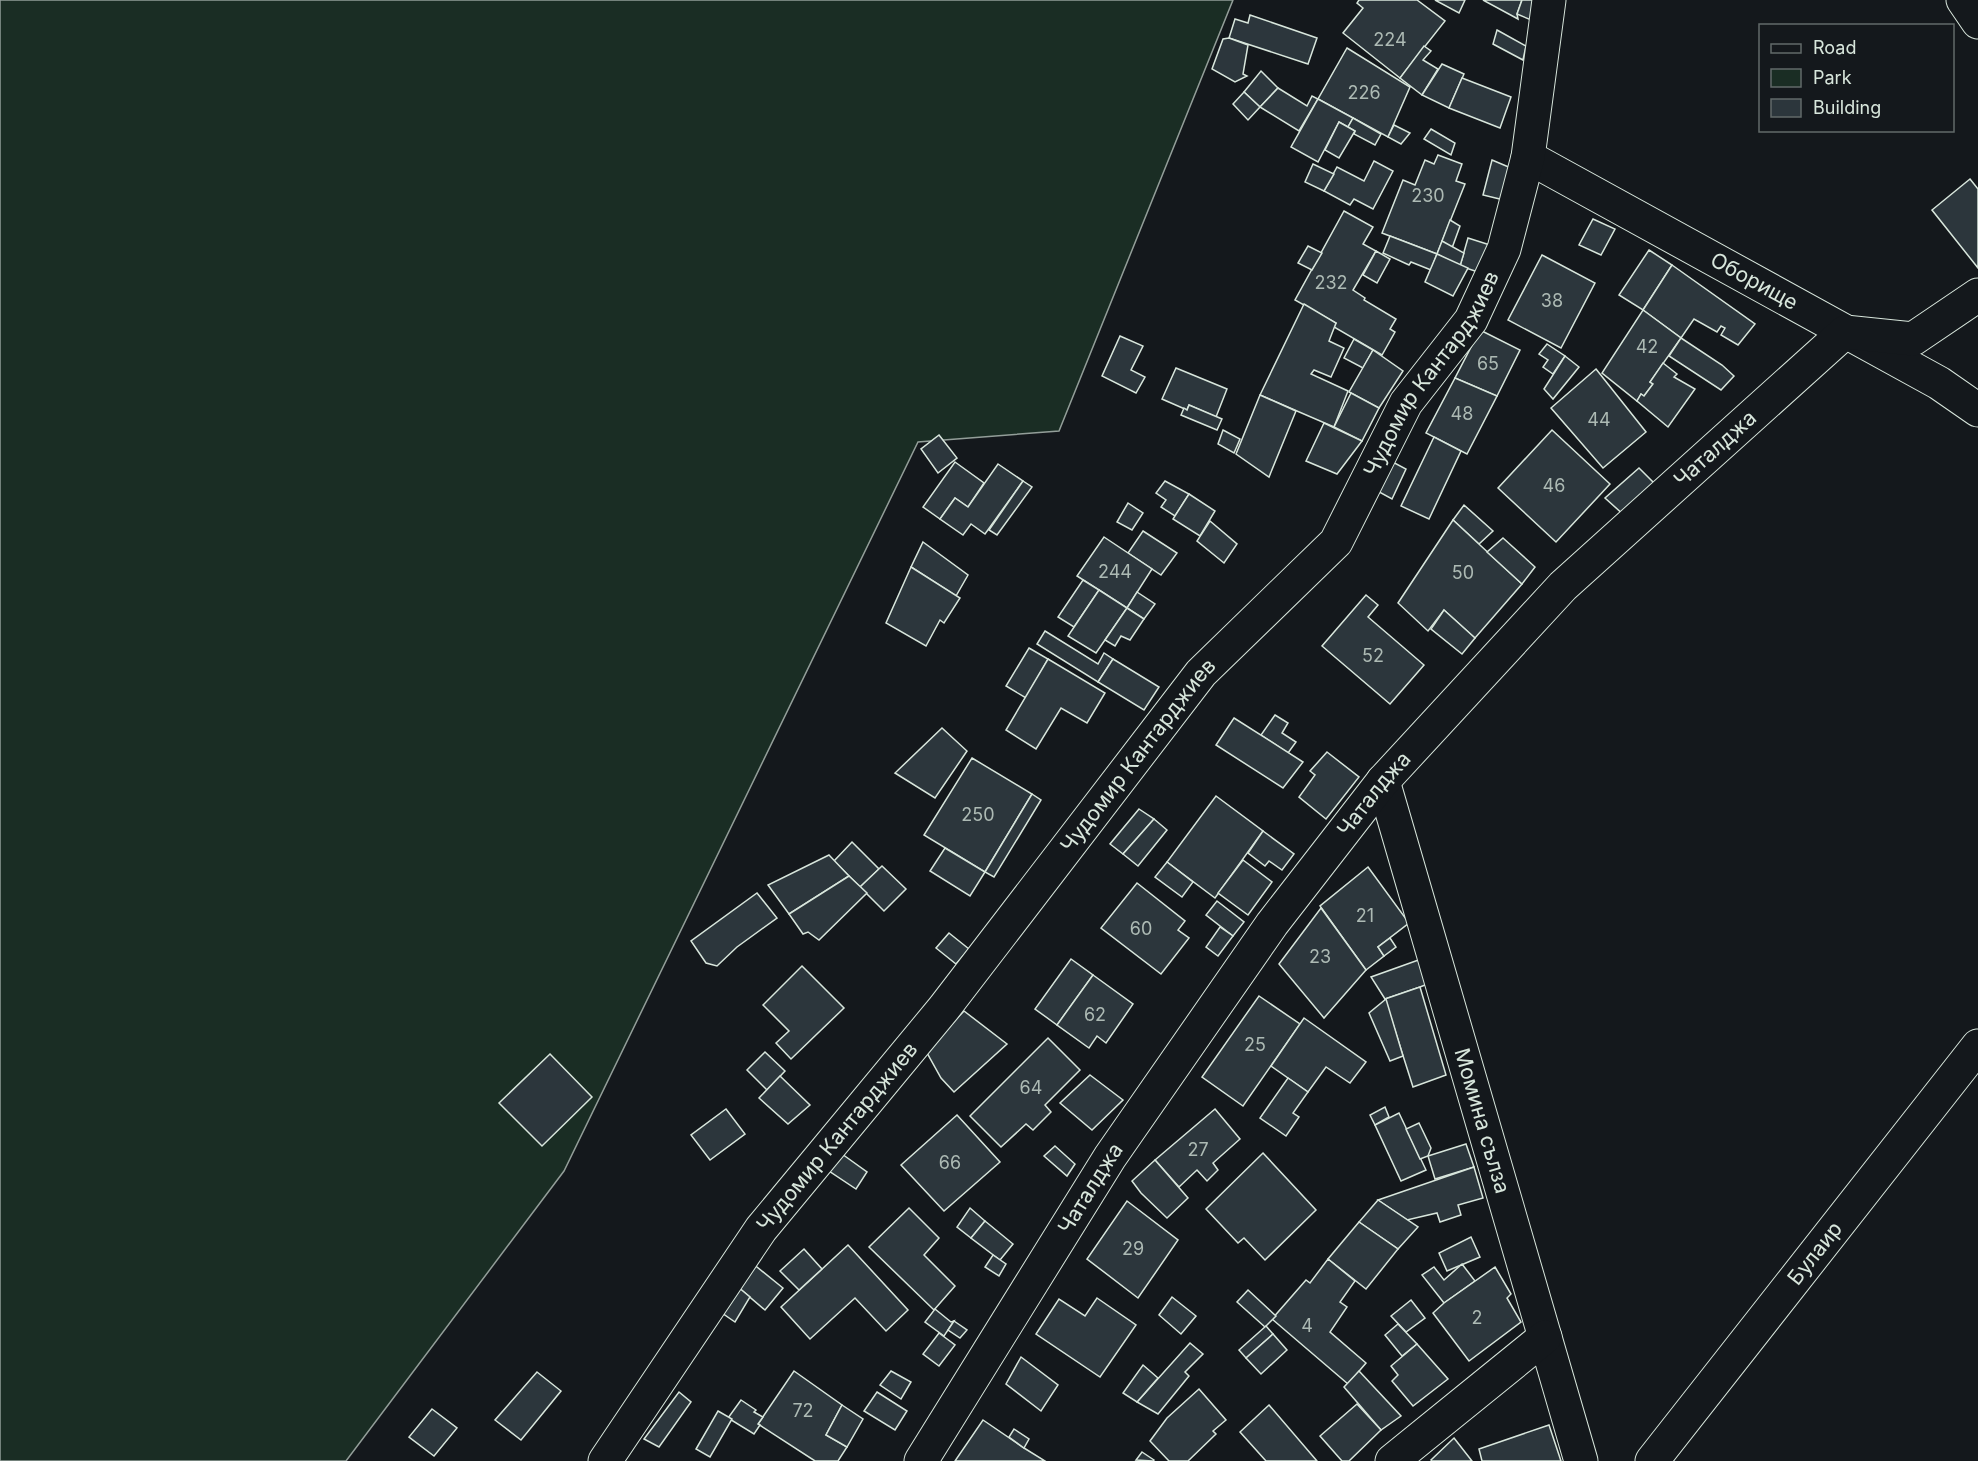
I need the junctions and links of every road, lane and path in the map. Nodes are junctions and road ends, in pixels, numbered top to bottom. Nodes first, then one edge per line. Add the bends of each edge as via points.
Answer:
1 (1549, 0) edge
2 (1963, 0) edge
3 (1978, 22) edge
4 (1528, 157) junction
5 (1978, 295) edge
6 (1845, 332) junction
7 (1978, 410) edge
8 (1383, 781) junction
9 (1978, 1046) edge
10 (1545, 1337) junction
11 (605, 1461) edge
12 (921, 1461) edge
13 (1392, 1461) edge
14 (1581, 1461) edge
15 (1652, 1461) edge

1 - 4 street, Чудомир Кантарджиев
2 - 3 street
4 - 6 street, Оборище
4 - 11 street, Чудомир Кантарджиев via 1504,249 1471,320 1406,403 1336,542 1201,673 944,1008 761,1229
5 - 6 street via 1913,339
6 - 7 street, Оборище via 1939,383
6 - 8 street, Чаталджа via 1563,586
8 - 10 street, Момина сълза
8 - 12 street, Чаталджа via 1272,924 1110,1157
9 - 15 street, Булаир
10 - 13 street
10 - 14 street, Момина сълза

